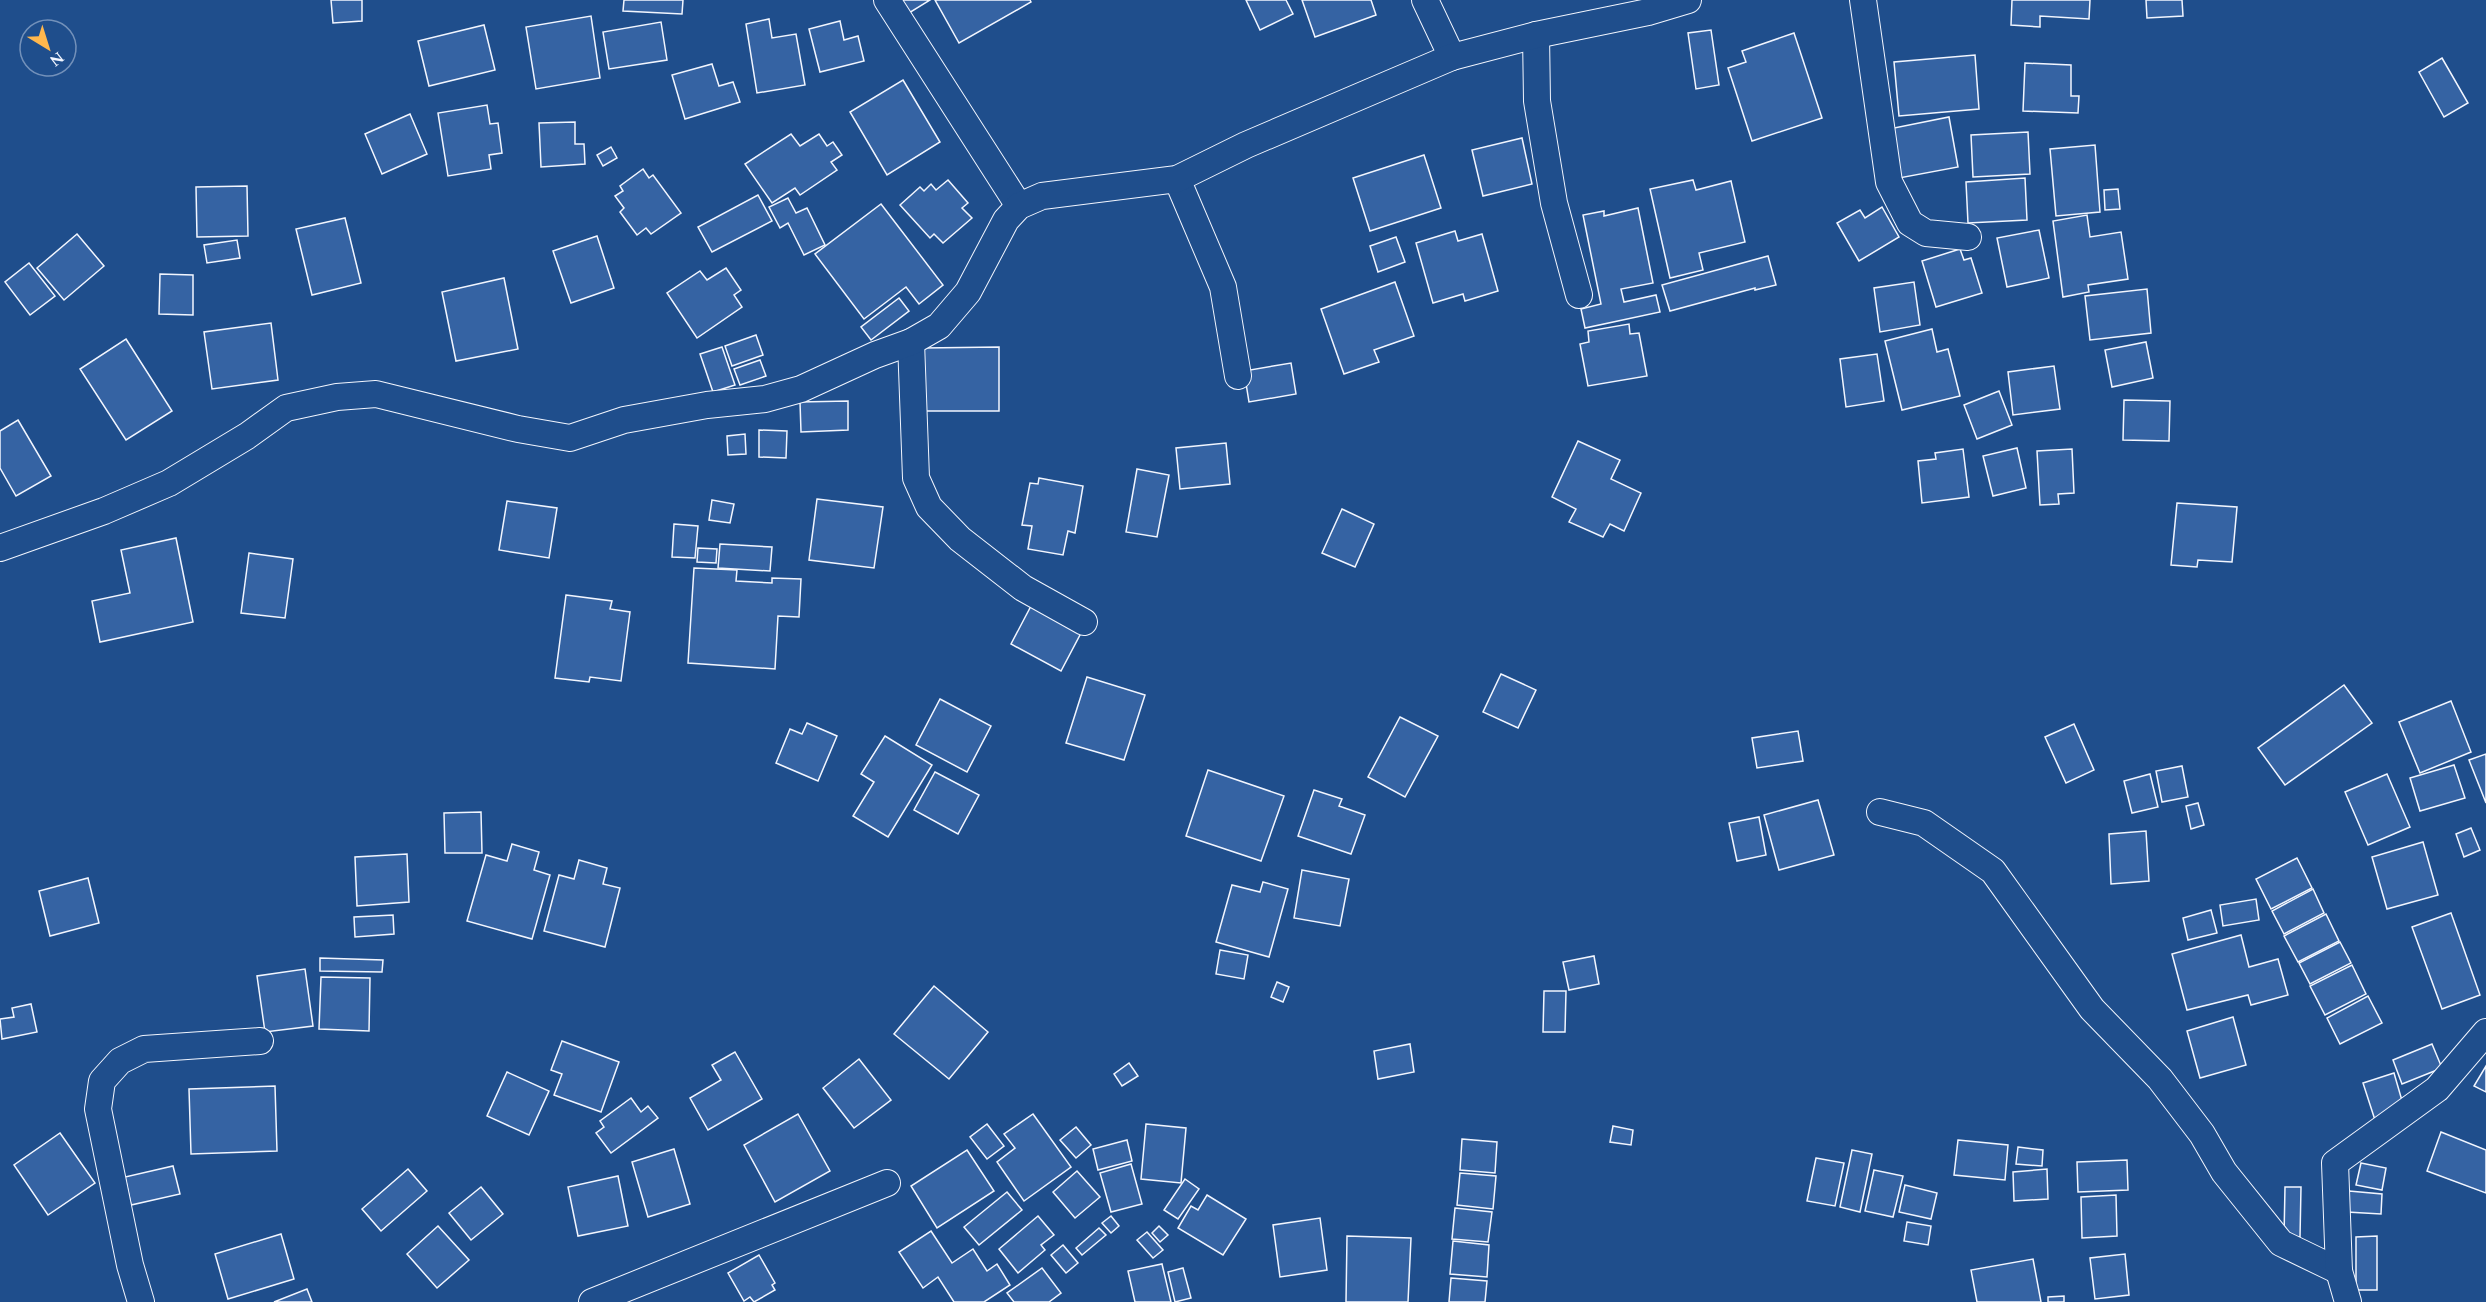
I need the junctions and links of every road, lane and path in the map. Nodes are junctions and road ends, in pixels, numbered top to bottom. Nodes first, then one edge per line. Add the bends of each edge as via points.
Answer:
1 (887, 0) edge
2 (1425, 0) edge
3 (1688, 0) edge
4 (1863, 0) edge
5 (1536, 36) junction
6 (1452, 57) junction
7 (1177, 179) junction
8 (1019, 206) junction
9 (1968, 237) dead end
10 (1579, 295) dead end
11 (911, 342) junction
12 (1238, 376) dead end
13 (0, 548) edge
14 (1084, 622) dead end
15 (1880, 812) dead end
16 (2486, 1032) edge
17 (260, 1041) dead end
18 (887, 1183) dead end
19 (2339, 1271) junction
20 (141, 1302) edge
21 (592, 1302) edge
22 (2348, 1302) edge

1 - 8 street
2 - 6 street
3 - 5 street
4 - 9 street via 1889,182 1910,223 1926,233
5 - 6 street
5 - 10 street via 1539,112 1554,202
6 - 7 street via 1246,145
7 - 8 street via 1042,196
7 - 12 street via 1223,287
8 - 11 street via 1006,219 968,292 939,326
11 - 13 street via 801,389 765,399 624,420 570,438 376,394 337,396 286,408 169,483
11 - 14 street via 916,478 929,507 960,539 1023,588
15 - 19 street via 1924,823 1993,870 2092,1009 2160,1078 2202,1134 2224,1172 2281,1243
16 - 19 street via 2437,1089 2335,1163
17 - 20 street via 144,1049 120,1061 102,1080 98,1109
18 - 21 street
19 - 22 street

